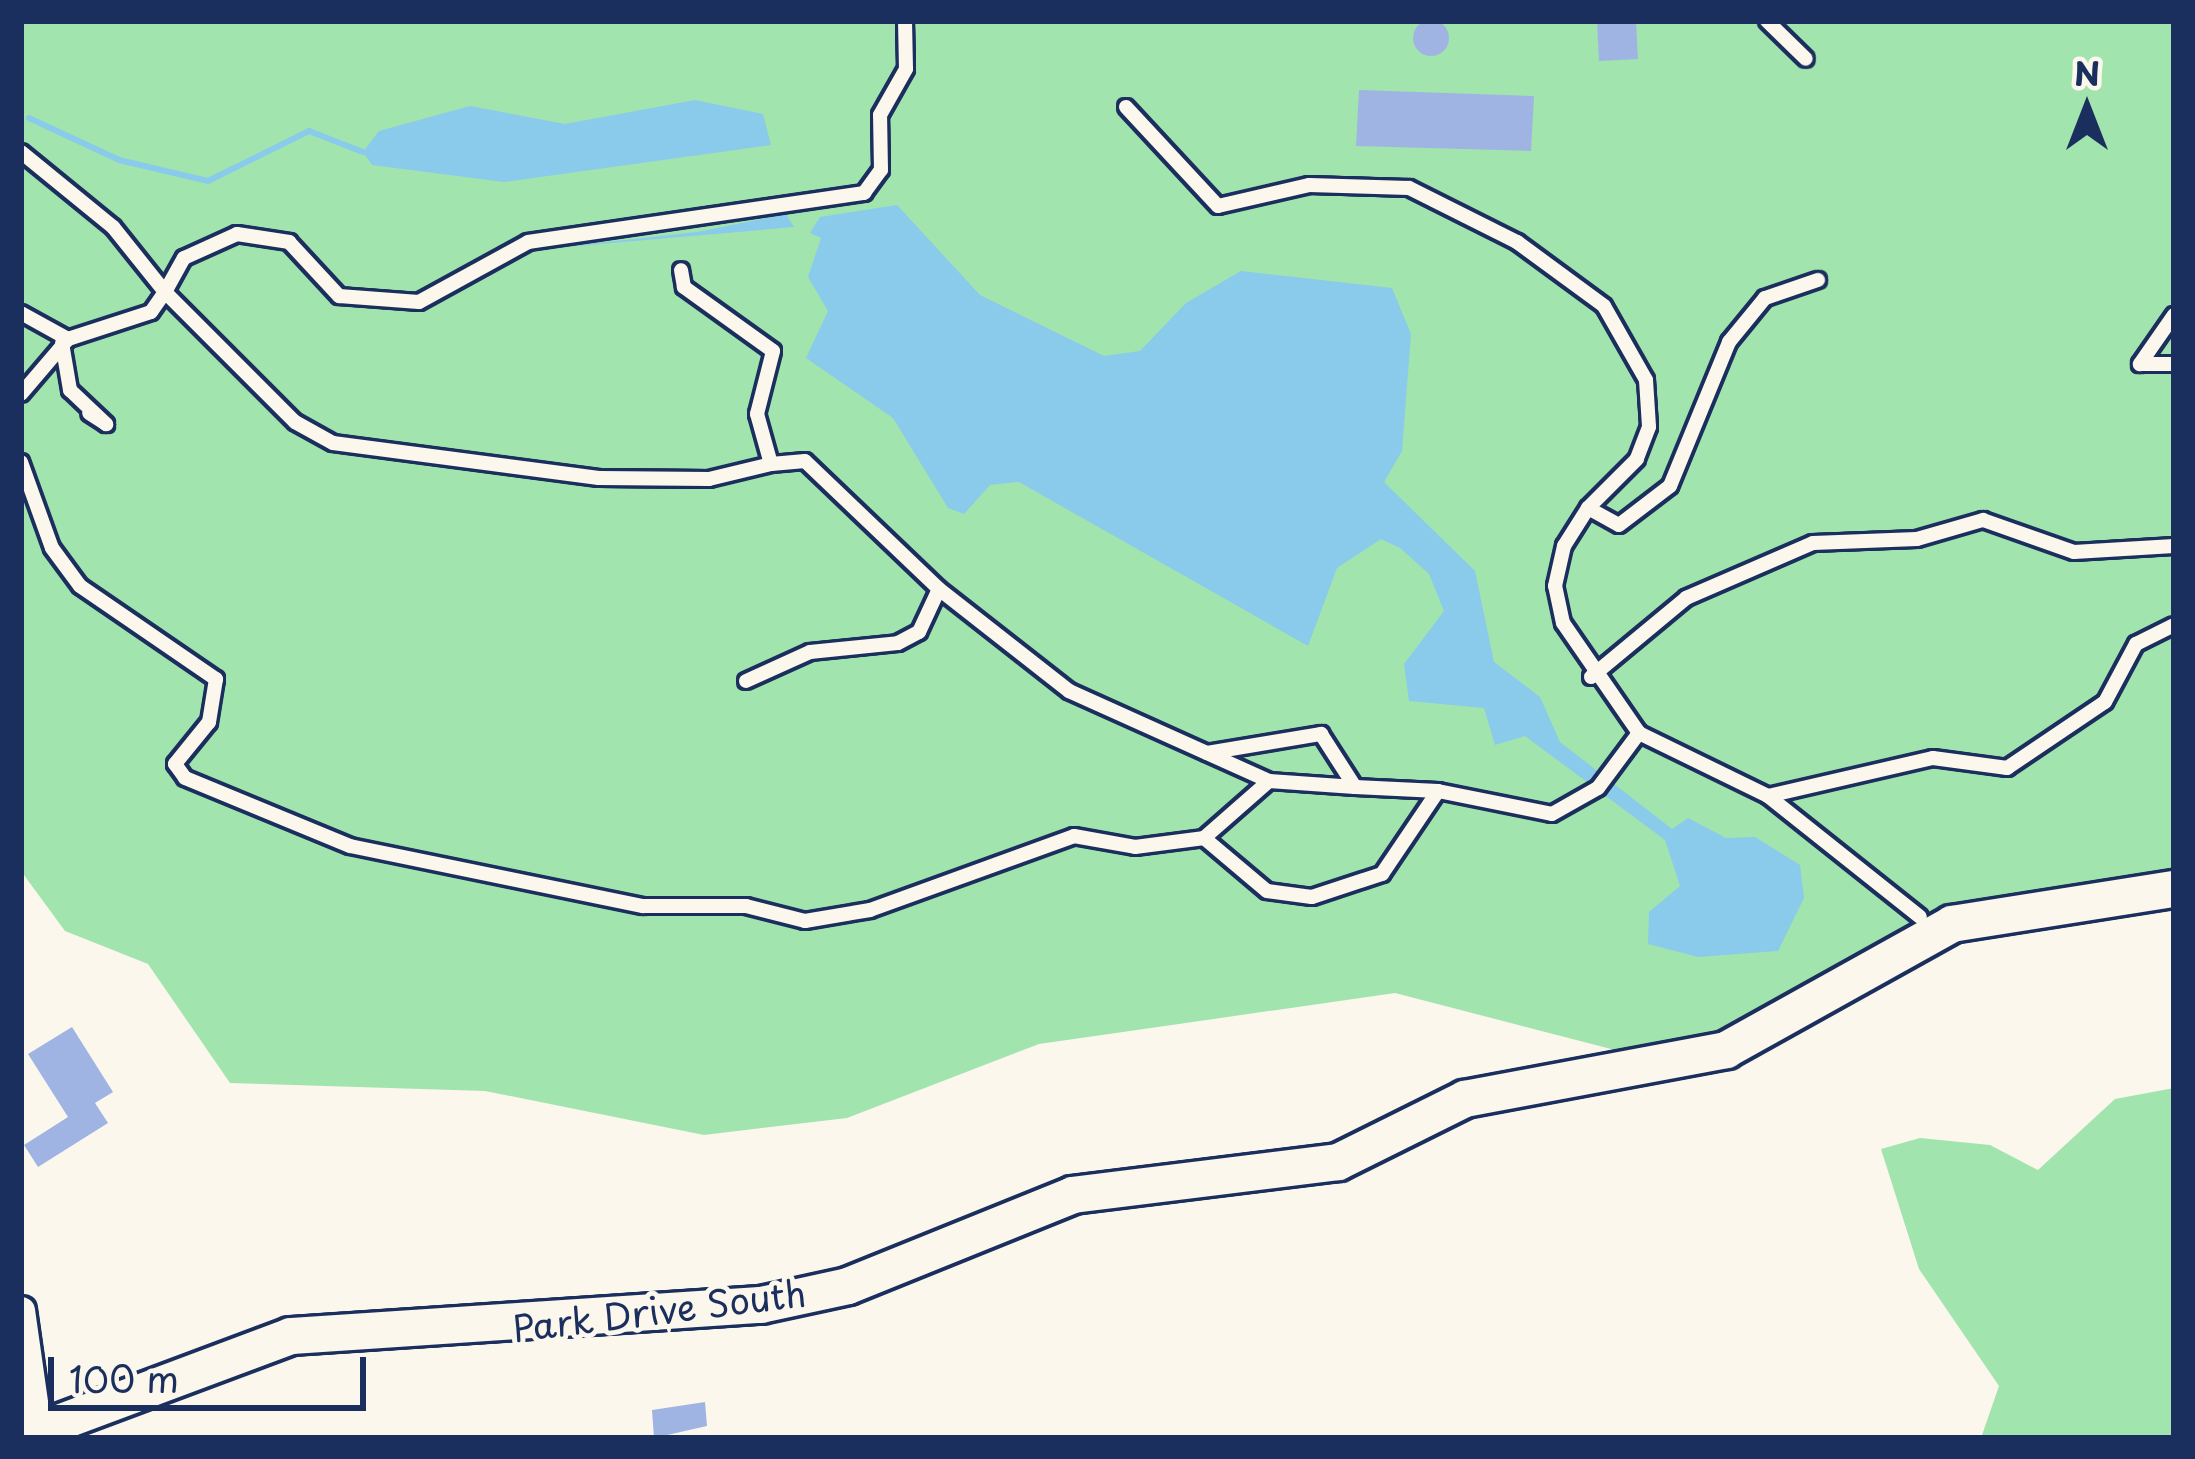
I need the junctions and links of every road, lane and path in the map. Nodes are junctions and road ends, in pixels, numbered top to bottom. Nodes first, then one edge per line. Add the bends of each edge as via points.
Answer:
1 (905, 21) edge
2 (1767, 21) edge
3 (1806, 59) dead end
4 (1126, 107) dead end
5 (21, 152) edge
6 (681, 270) dead end
7 (1818, 280) dead end
8 (165, 292) junction
9 (21, 314) edge
10 (2174, 315) edge
11 (65, 341) junction
12 (2174, 364) edge
13 (21, 394) edge
14 (88, 413) dead end
15 (21, 462) edge
16 (770, 464) junction
17 (1588, 508) junction
18 (2174, 546) edge
19 (939, 589) junction
20 (2174, 626) edge
21 (1591, 677) junction
22 (746, 681) dead end
23 (1640, 734) junction
24 (1202, 753) junction
25 (1269, 781) junction
26 (1355, 787) junction
27 (1438, 791) junction
28 (1768, 796) junction
29 (1204, 838) junction
30 (2174, 889) edge
31 (1920, 917) dead end
32 (21, 1310) edge
33 (30, 1433) edge

1 - 8 lane via 906,69 880,115 881,170 864,194 528,242 419,302 339,296 289,242 237,234 184,258
2 - 3 lane
4 - 17 lane via 1218,206 1309,185 1408,188 1517,242 1604,306 1636,355 1649,427 1636,459
5 - 8 lane via 113,227
6 - 16 lane via 684,287 773,351 757,414
7 - 17 lane via 1765,298 1729,342 1670,486 1619,525
8 - 11 lane via 151,312
8 - 16 lane via 279,407 333,443 599,478 709,479
9 - 11 lane
10 - 12 lane via 2140,364
11 - 13 lane
11 - 14 lane via 70,390 106,424
15 - 29 lane via 52,548 80,586 216,679 209,722 175,764 185,778 350,846 643,905 746,905 805,921 870,910 1075,836 1136,848
16 - 19 lane via 805,461
17 - 21 lane via 1555,586
18 - 21 lane via 2074,553 1983,520 1917,539 1813,543 1686,598
19 - 22 lane via 919,632 898,643 810,652
19 - 24 lane via 1016,658
20 - 28 lane via 2136,644 2105,702 2007,768 1933,758
21 - 23 lane
23 - 27 lane via 1598,788 1552,814
23 - 28 lane
24 - 25 lane
24 - 26 lane via 1321,734
25 - 26 lane
25 - 29 lane
26 - 27 lane
27 - 29 lane via 1382,874 1312,897 1268,891
28 - 31 lane
30 - 33 street, Park Drive South via 1952,924 1726,1050 1465,1099 1338,1162 1073,1195 848,1286 761,1305 291,1336
32 - 33 street

